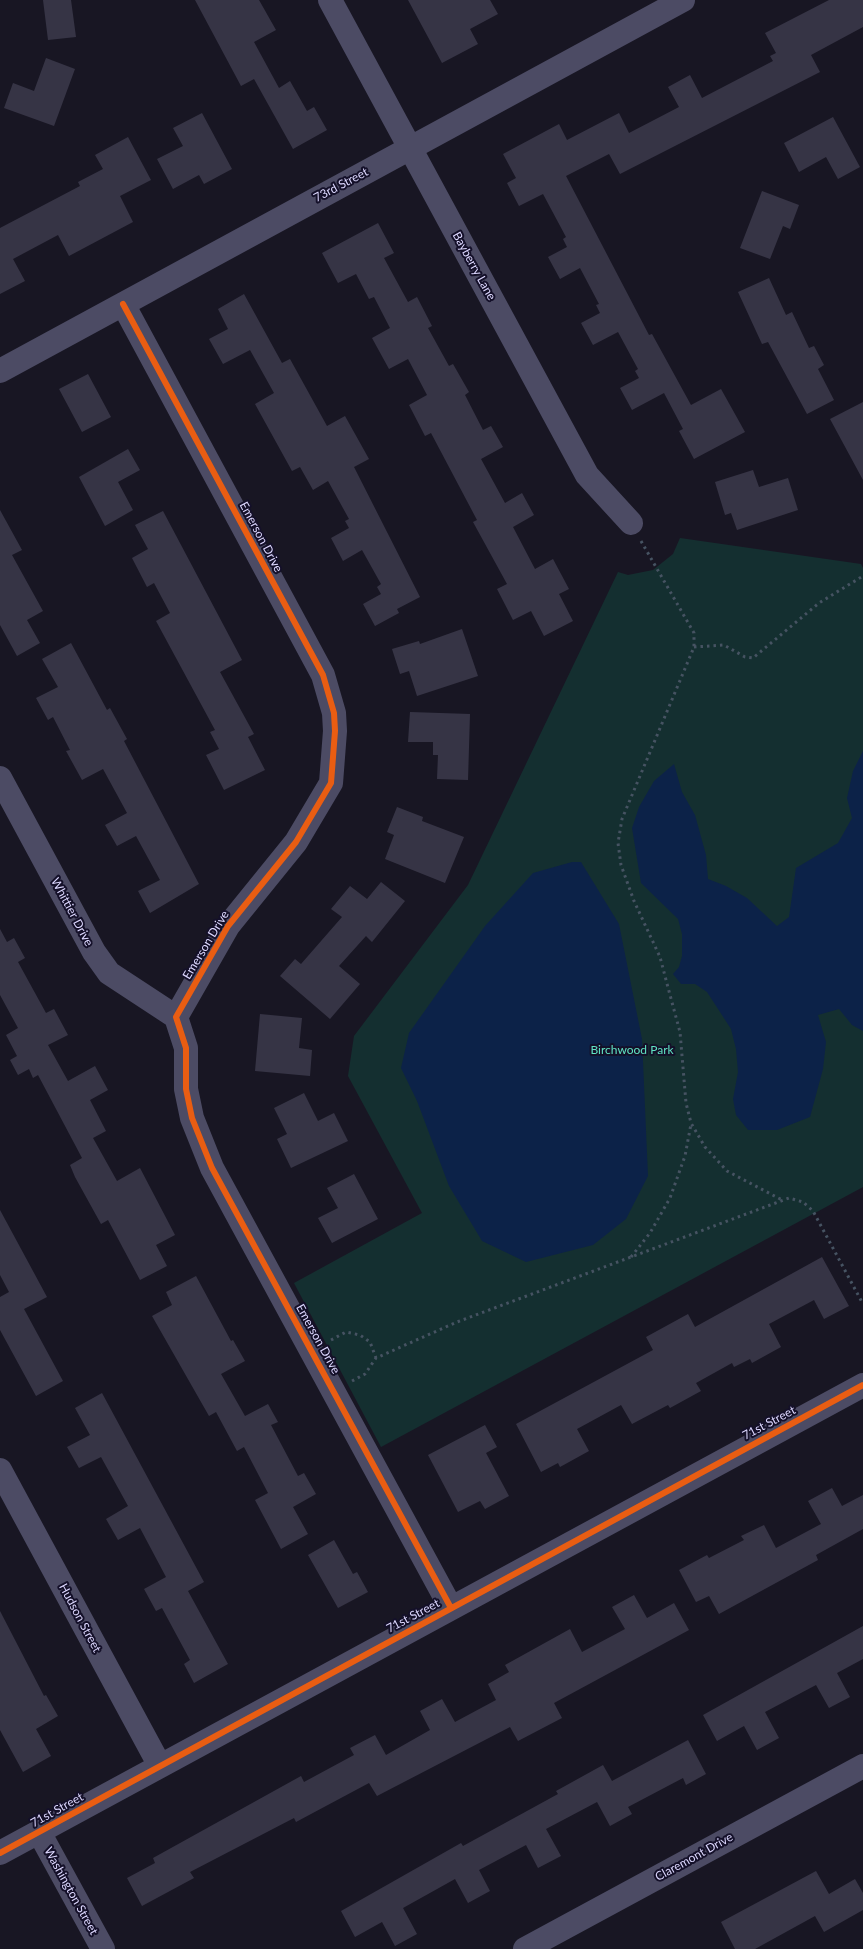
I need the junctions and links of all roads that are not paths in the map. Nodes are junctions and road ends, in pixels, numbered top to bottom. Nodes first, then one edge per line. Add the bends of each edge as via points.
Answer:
1 (330, 0) edge
2 (683, 0) edge
3 (410, 148) junction
4 (123, 304) junction
5 (0, 371) edge
6 (631, 523) road end
7 (0, 778) edge
8 (176, 1017) junction
9 (863, 1385) edge
10 (0, 1470) edge
11 (451, 1608) junction
12 (160, 1766) junction
13 (863, 1766) edge
14 (39, 1832) junction
15 (0, 1854) edge
16 (102, 1949) edge
17 (525, 1949) edge

1 - 3 street, Bayberry Lane
2 - 3 street, 73rd Street
3 - 4 street, 73rd Street
3 - 6 street, Bayberry Lane via 588,474
4 - 5 street, 73rd Street
4 - 8 street, Emerson Drive via 323,674 334,713 331,783 296,842 228,926
7 - 8 street, Whittier Drive via 109,974
8 - 11 street, Emerson Drive via 186,1048 186,1089 197,1134 212,1168
9 - 11 street, 71st Street
10 - 12 street, Hudson Street
11 - 12 street, 71st Street
12 - 14 street, 71st Street
13 - 17 street, Claremont Drive
14 - 15 street, 71st Street
14 - 16 street, Washington Street

